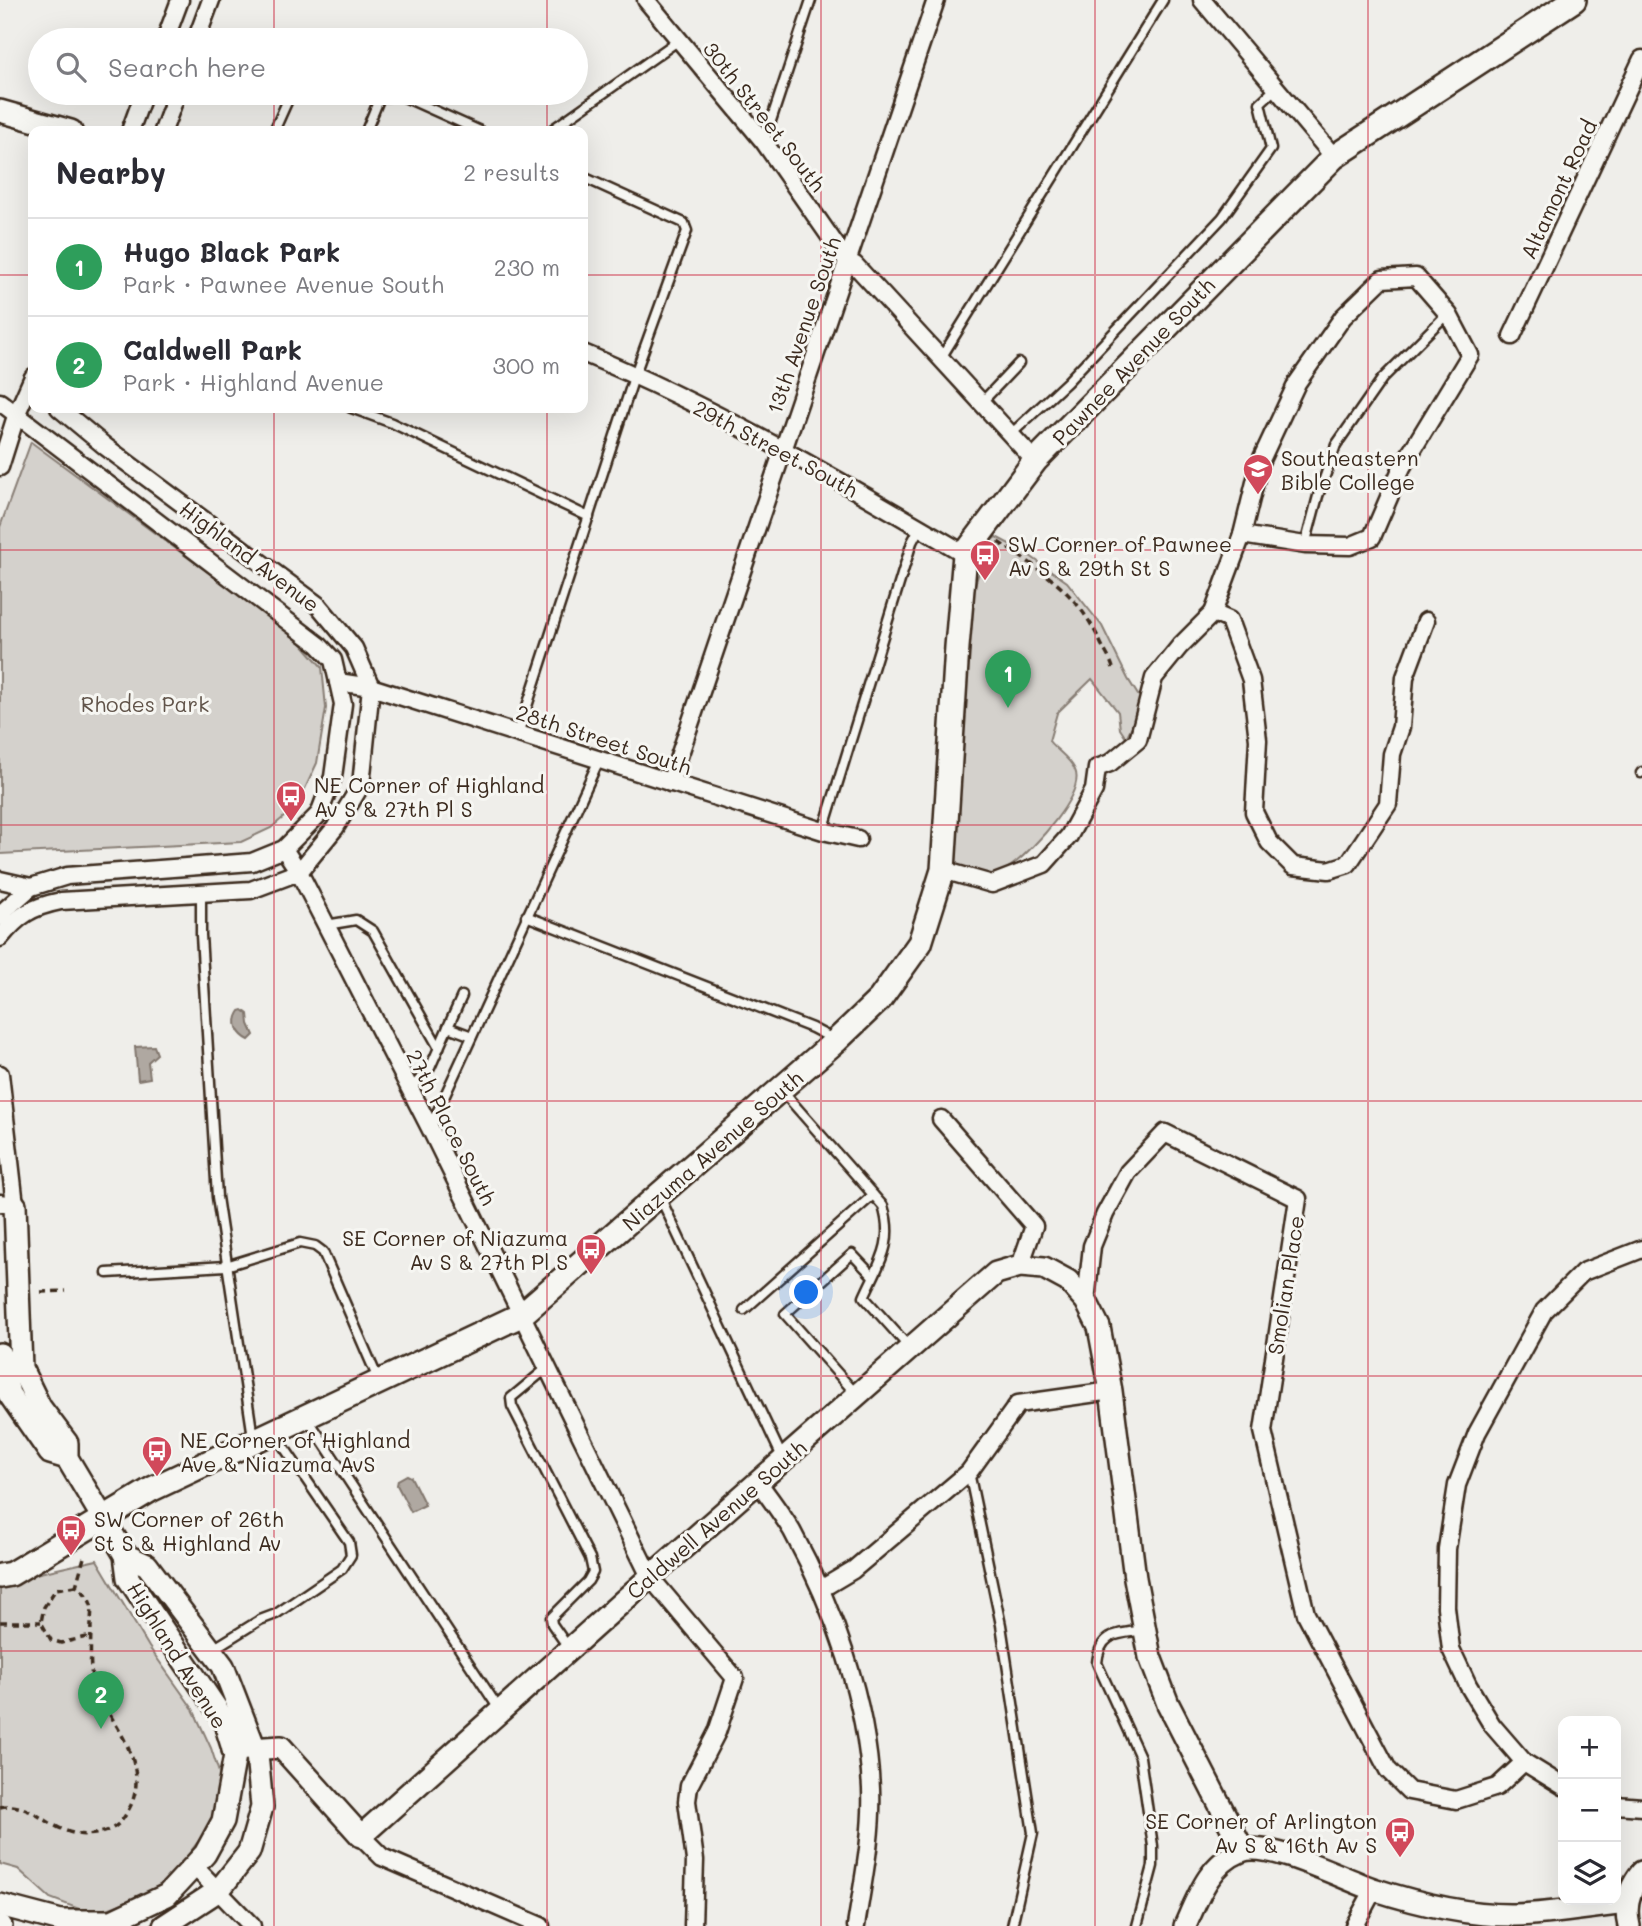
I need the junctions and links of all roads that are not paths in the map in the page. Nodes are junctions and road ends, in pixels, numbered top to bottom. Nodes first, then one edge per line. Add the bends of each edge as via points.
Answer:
1 (180, 0) edge
2 (211, 0) edge
3 (646, 0) edge
4 (811, 0) edge
5 (936, 0) edge
6 (1163, 0) edge
7 (1574, 0) edge
8 (1204, 1) edge
9 (169, 28) edge
10 (200, 28) edge
11 (679, 40) junction
12 (1642, 59) edge
13 (1276, 88) junction
14 (588, 104) edge
15 (140, 105) edge
16 (173, 105) edge
17 (285, 105) edge
18 (377, 105) edge
19 (422, 105) edge
20 (587, 105) edge
21 (0, 111) edge
22 (53, 126) edge
23 (132, 126) edge
24 (165, 126) edge
25 (276, 126) edge
26 (368, 126) edge
27 (469, 126) edge
28 (557, 126) edge
29 (764, 142) junction
30 (1334, 157) junction
31 (588, 179) edge
32 (847, 261) junction
33 (1447, 313) junction
34 (1512, 337) dead end
35 (588, 355) edge
36 (941, 358) junction
37 (1019, 363) dead end
38 (635, 374) junction
39 (28, 388) edge
40 (0, 402) edge
41 (981, 403) junction
42 (28, 410) edge
43 (17, 413) junction
44 (65, 413) edge
45 (365, 413) edge
46 (1010, 435) junction
47 (783, 449) junction
48 (1035, 461) junction
49 (0, 467) edge
50 (589, 517) junction
51 (920, 527) junction
52 (1242, 535) junction
53 (1305, 545) junction
54 (965, 554) junction
55 (1213, 613) junction
56 (1426, 621) dead end
57 (338, 682) junction
58 (371, 687) junction
59 (518, 734) junction
60 (599, 760) junction
61 (670, 783) junction
62 (823, 831) junction
63 (858, 839) dead end
64 (284, 849) junction
65 (943, 870) junction
66 (299, 873) junction
67 (0, 880) edge
68 (31, 887) junction
69 (201, 894) junction
70 (526, 916) junction
71 (0, 917) edge
72 (326, 925) junction
73 (0, 938) edge
74 (462, 996) dead end
75 (448, 1027) junction
76 (472, 1037) junction
77 (837, 1040) junction
78 (439, 1048) junction
79 (0, 1074) edge
80 (410, 1090) junction
81 (781, 1090) junction
82 (942, 1119) dead end
83 (430, 1128) junction
84 (873, 1195) junction
85 (660, 1197) junction
86 (7, 1204) edge
87 (1642, 1249) edge
88 (226, 1266) junction
89 (1020, 1266) junction
90 (107, 1273) dead end
91 (873, 1276) junction
92 (1086, 1301) junction
93 (744, 1310) dead end
94 (521, 1315) junction
95 (911, 1349) junction
96 (0, 1354) edge
97 (547, 1368) junction
98 (379, 1382) junction
99 (1111, 1391) junction
100 (857, 1395) junction
101 (306, 1416) junction
102 (263, 1436) junction
103 (67, 1458) junction
104 (783, 1460) junction
105 (969, 1472) junction
106 (759, 1483) junction
107 (104, 1517) junction
108 (125, 1555) junction
109 (0, 1576) edge
110 (650, 1577) junction
111 (821, 1589) junction
112 (1145, 1630) junction
113 (211, 1650) junction
114 (570, 1650) junction
115 (502, 1712) junction
116 (244, 1749) junction
117 (1524, 1762) junction
118 (1558, 1783) edge
119 (1621, 1805) edge
120 (1641, 1807) edge
121 (361, 1836) junction
122 (1243, 1850) junction
123 (194, 1866) junction
124 (1642, 1872) edge
125 (1374, 1889) junction
126 (219, 1890) junction
127 (1627, 1903) junction
128 (0, 1905) edge
129 (164, 1926) edge
130 (252, 1926) edge
131 (541, 1926) edge
132 (693, 1926) edge
133 (856, 1926) edge
134 (1012, 1926) edge
135 (1137, 1926) edge
136 (1185, 1926) edge
137 (1354, 1926) edge
138 (1629, 1926) edge

1 - 9 street
2 - 10 street
3 - 11 street, 30th Street South
4 - 29 lane
5 - 32 street, 13th Avenue South
6 - 36 lane
7 - 30 main road, Pawnee Avenue South
8 - 13 street
11 - 14 lane
11 - 29 street, 30th Street South
12 - 34 street, Altamont Road
13 - 30 street
13 - 46 lane via 1260,103 1271,149 1222,218 1067,382
15 - 23 street
16 - 24 street
17 - 25 lane
18 - 26 lane
19 - 27 lane
20 - 28 lane
21 - 22 street
29 - 32 street, 30th Street South
30 - 48 main road, Pawnee Avenue South
31 - 38 lane via 684,223 687,231
32 - 36 street, 30th Street South
32 - 47 street, 13th Avenue South
33 - 52 street via 1416,277 1381,279 1342,317 1297,383 1260,462
33 - 53 lane via 1382,379 1336,445
33 - 53 street via 1470,355 1402,467 1372,537 1350,546
35 - 38 street, 29th Street South
36 - 41 street, 30th Street South
37 - 41 lane
38 - 47 street, 29th Street South
38 - 50 lane
39 - 43 street
40 - 43 street, Highland Avenue
41 - 46 street, 30th Street South
42 - 43 street
43 - 49 street
43 - 57 street, Highland Avenue via 319,645 332,660
44 - 58 street, Highland Avenue via 319,606 354,648
45 - 50 lane
46 - 48 street, 30th Street South
47 - 51 street, 29th Street South
47 - 61 street, 13th Avenue South
48 - 54 main road, Pawnee Avenue South
50 - 59 lane
51 - 54 street, 29th Street South
51 - 62 lane
52 - 53 street
52 - 55 street
54 - 65 main road
55 - 56 street via 1229,620 1251,680 1258,740 1254,812 1269,842 1293,866 1329,870 1348,864 1388,804 1405,677
55 - 65 street via 1154,678 1138,740 1097,768 1094,790 1069,836 1044,864 992,884
57 - 58 street, 28th Street South
57 - 64 street, Highland Avenue via 343,704 333,777 319,814
58 - 59 street, 28th Street South
58 - 66 street, Highland Avenue via 361,785 335,828
59 - 60 street, 28th Street South
60 - 61 street, 28th Street South
60 - 70 lane
61 - 62 street, 28th Street South
62 - 63 street, 28th Street South
64 - 66 street, 27th Place South
64 - 68 street, Highland Avenue via 251,862 67,876
65 - 77 main road, Niazuma Avenue South via 920,943 880,999
66 - 69 street via 251,890
66 - 72 street, 27th Place South
67 - 68 street, Highland Avenue
68 - 71 street, Highland Avenue
69 - 73 street via 37,906 13,922
69 - 88 lane via 212,1129
70 - 76 lane
70 - 77 lane
72 - 78 lane via 356,920 373,930
72 - 80 street, 27th Place South
74 - 75 lane
75 - 76 lane
75 - 78 lane
76 - 83 lane
77 - 81 main road, Niazuma Avenue South
78 - 80 lane via 430,1068
79 - 86 street, Highland Avenue
80 - 83 street, 27th Place South
81 - 84 lane
81 - 85 main road, Niazuma Avenue South
82 - 89 street via 1034,1226
83 - 94 street, 27th Place South
84 - 91 lane via 883,1206 889,1226 887,1245
84 - 93 lane
85 - 94 main road, Niazuma Avenue South
85 - 104 lane
86 - 103 street, Highland Avenue via 21,1368 40,1407 67,1443
87 - 117 street via 1583,1272 1544,1311 1478,1433 1457,1485 1447,1549 1451,1649 1492,1725
88 - 90 lane
88 - 98 lane via 300,1243 323,1252
88 - 102 lane
89 - 92 street via 1044,1268 1068,1281
89 - 95 street, Caldwell Avenue South via 996,1273
91 - 95 lane via 864,1297
91 - 100 lane via 852,1254 785,1314
92 - 99 street via 1099,1327
92 - 117 street, Smolian Place via 1092,1246 1105,1214 1128,1172 1165,1133 1298,1199 1263,1431 1306,1614 1388,1770 1409,1790 1456,1800 1497,1787
94 - 97 street, 27th Place South
94 - 98 main road, Niazuma Avenue South
95 - 100 street, Caldwell Avenue South
96 - 103 street, Highland Avenue via 9,1394 50,1453
97 - 110 street, 27th Place South
97 - 114 lane via 511,1398 590,1558 593,1572 588,1581 551,1618
98 - 101 main road, Niazuma Avenue South
99 - 105 street via 1018,1405
99 - 112 street
100 - 104 street, Caldwell Avenue South
101 - 102 main road, Niazuma Avenue South
101 - 115 lane
102 - 107 main road, Niazuma Avenue South
102 - 113 lane via 349,1542 351,1555 342,1569 309,1592
103 - 107 street, Highland Avenue
104 - 106 street, Caldwell Avenue South
105 - 111 street via 853,1570
105 - 134 lane via 1001,1625 1033,1833
106 - 110 street, Caldwell Avenue South
106 - 111 street via 790,1529
107 - 108 street, Highland Avenue
107 - 109 main road, Niazuma Avenue South via 11,1574
108 - 113 street, Highland Avenue via 147,1565
108 - 116 street, Highland Avenue via 128,1578
110 - 114 street, Caldwell Avenue South
110 - 132 street, 27th Place South via 735,1678 717,1732 689,1786 695,1860
111 - 133 street via 858,1696 871,1789
112 - 122 street via 1168,1704
112 - 135 lane via 1103,1641 1097,1663 1140,1757 1153,1866
113 - 116 street, Highland Avenue via 223,1666
114 - 115 street, Caldwell Avenue South
115 - 121 street, Caldwell Avenue South
116 - 121 street via 281,1747
116 - 123 street, Highland Avenue via 235,1755 223,1821
116 - 126 street, Highland Avenue via 262,1807 249,1852
117 - 118 street
119 - 120 street
121 - 131 street via 382,1857
122 - 125 street via 1272,1851
122 - 136 street via 1218,1866
123 - 126 street
123 - 128 street, Highland Avenue via 167,1895 112,1921 61,1921
124 - 127 street
125 - 127 street via 1446,1909 1513,1915
125 - 137 street
126 - 129 street, Highland Avenue
126 - 130 street
127 - 138 street

